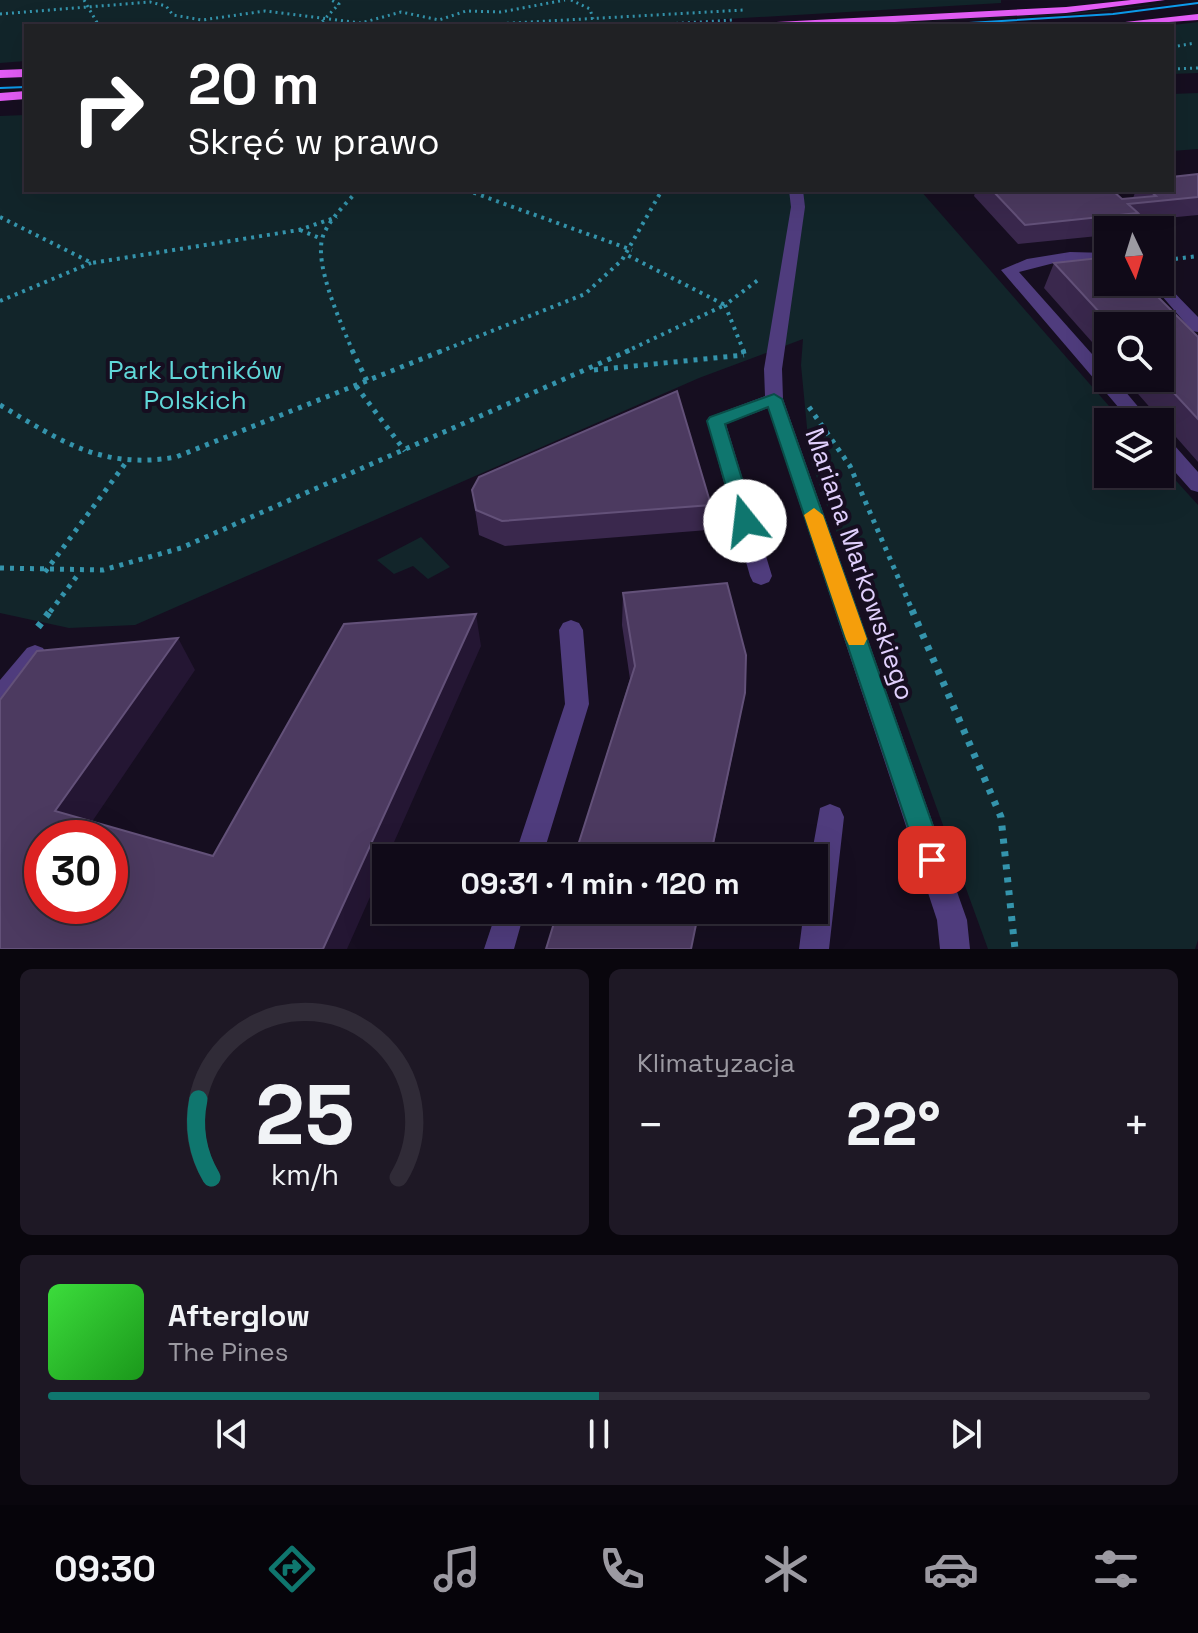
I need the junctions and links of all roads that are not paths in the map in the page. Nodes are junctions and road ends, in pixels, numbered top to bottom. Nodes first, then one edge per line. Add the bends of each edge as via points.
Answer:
1 (1160, 0) edge
2 (1198, 17) edge
3 (796, 24) edge
4 (1134, 24) edge
5 (24, 73) edge
6 (0, 74) edge
7 (24, 95) edge
8 (0, 97) edge
9 (796, 192) edge
10 (1094, 256) edge
11 (1170, 296) edge
12 (1198, 327) edge
13 (774, 399) junction
14 (1130, 408) edge
15 (1174, 458) edge
16 (1198, 485) edge
17 (761, 576) dead end
18 (571, 630) dead end
19 (35, 655) edge
20 (0, 698) edge
21 (830, 817) dead end
22 (532, 844) edge
23 (507, 924) edge
24 (499, 949) edge
25 (814, 949) edge
26 (955, 949) edge

1 - 3 main road
2 - 4 main road
5 - 6 main road
7 - 8 main road
9 - 13 street, Mariana Markowskiego via 773,369
10 - 14 street via 1043,259 1009,270
11 - 12 street
13 - 17 street via 716,421
13 - 26 street, Mariana Markowskiego via 952,920
15 - 16 street
18 - 22 street via 577,704
19 - 20 street
21 - 25 street
23 - 24 street

